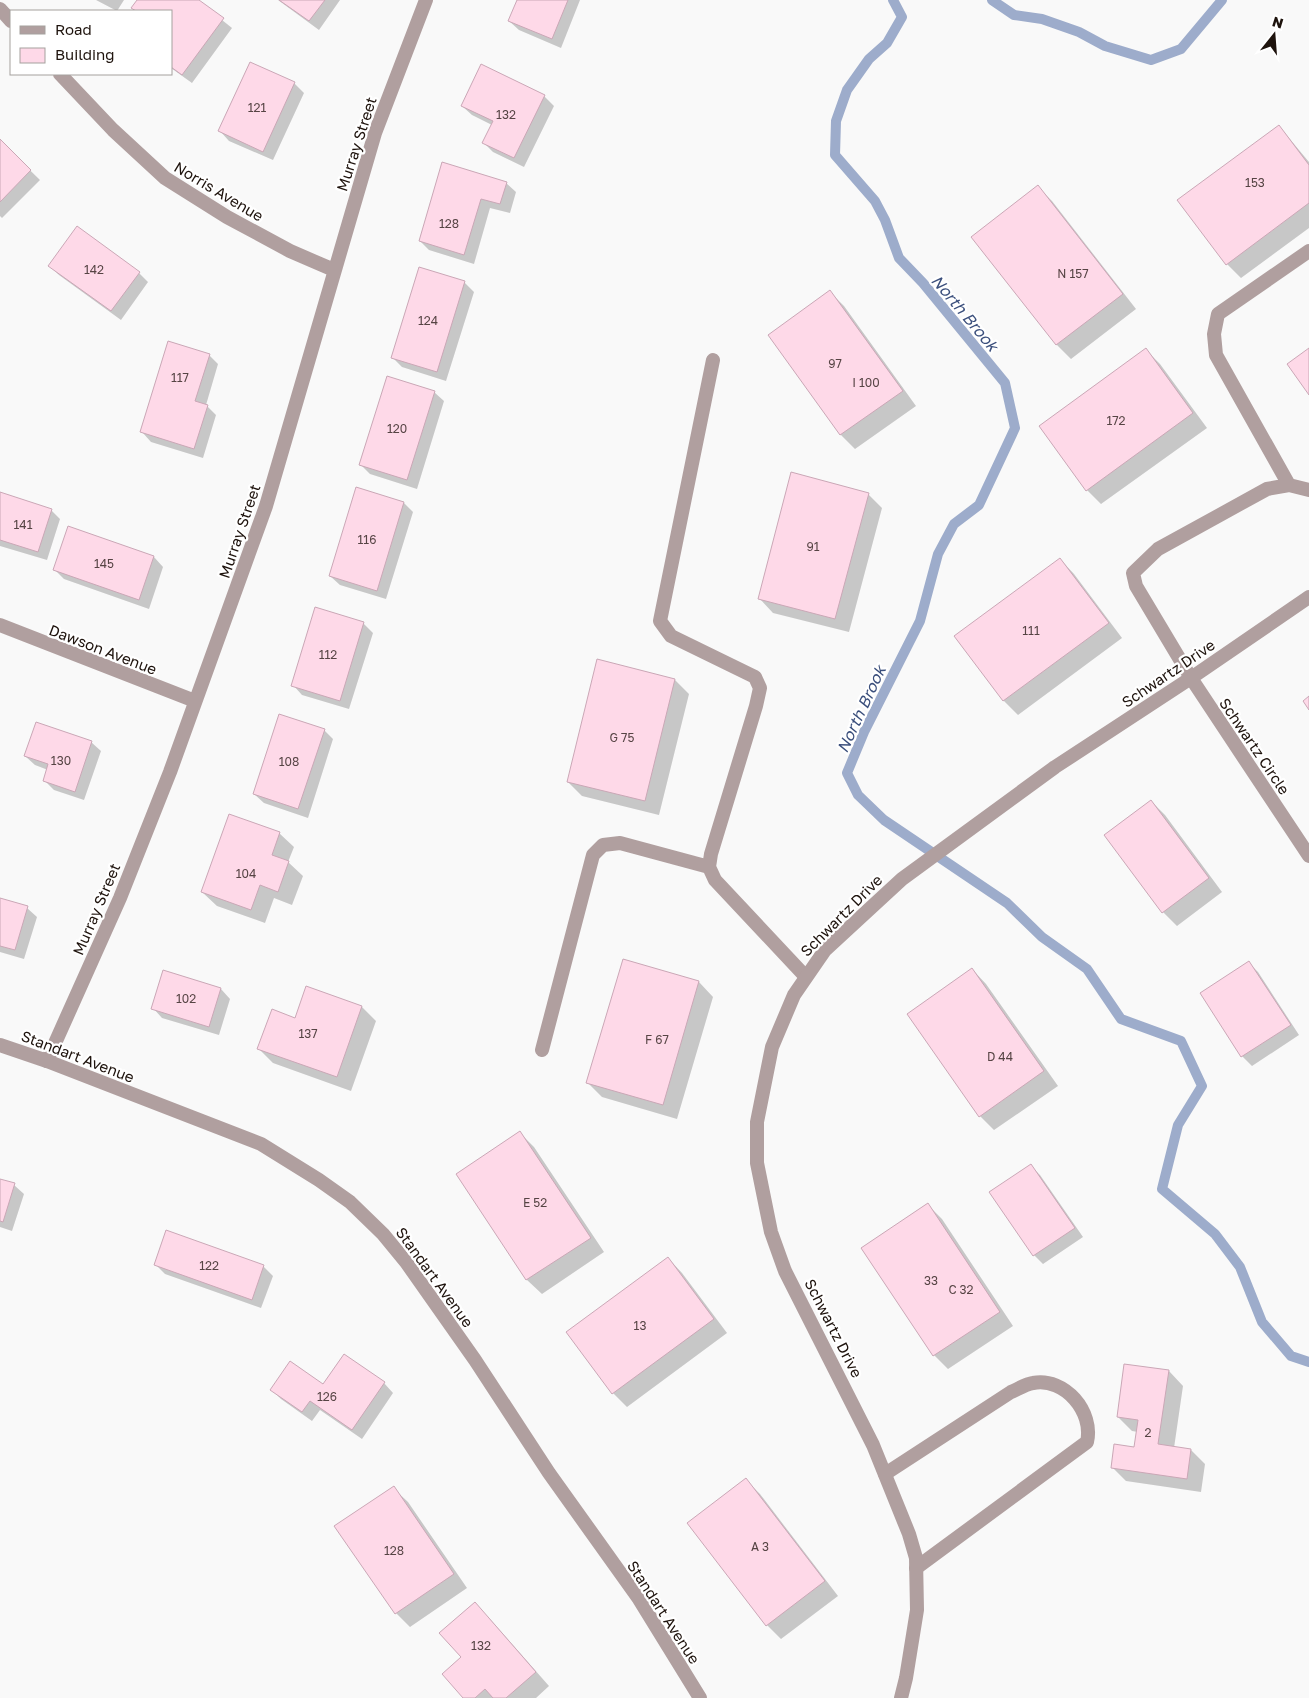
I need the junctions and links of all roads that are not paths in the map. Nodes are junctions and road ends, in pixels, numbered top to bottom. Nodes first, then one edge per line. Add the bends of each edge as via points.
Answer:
1 (426, 0) edge
2 (0, 9) edge
3 (10, 20) edge
4 (61, 75) edge
5 (1309, 250) edge
6 (334, 270) junction
7 (713, 360) dead end
8 (1289, 485) junction
9 (1309, 490) edge
10 (1309, 596) edge
11 (0, 625) edge
12 (1191, 678) junction
13 (195, 701) junction
14 (1309, 856) edge
15 (709, 867) junction
16 (805, 976) junction
17 (0, 1045) edge
18 (542, 1050) dead end
19 (47, 1061) junction
20 (885, 1474) junction
21 (916, 1568) junction
22 (700, 1698) edge
23 (901, 1698) edge

1 - 6 street, Murray Street via 375,133
2 - 3 street
4 - 6 street, Norris Avenue via 165,178 227,217 290,251
5 - 8 street via 1218,314 1214,334 1216,355
6 - 13 street, Murray Street via 266,506
7 - 15 street via 660,621 671,636 756,677 760,688
8 - 9 street
8 - 12 street, Schwartz Circle via 1268,489 1158,549 1133,573 1136,586
10 - 12 street, Schwartz Drive
11 - 13 street, Dawson Avenue
12 - 14 street, Schwartz Circle
12 - 16 street, Schwartz Drive via 1055,767 917,866 824,950
13 - 19 street, Murray Street via 120,898
15 - 16 street via 724,890
15 - 18 street via 620,843 603,845 593,855
16 - 20 street, Schwartz Drive via 772,1047 765,1073 757,1122 760,1188 771,1232 786,1271 852,1400
17 - 19 street, Standart Avenue
19 - 22 street, Standart Avenue via 261,1144 350,1202 384,1234 639,1599
20 - 21 street, Schwartz Drive via 909,1534
20 - 21 street via 1011,1392 1033,1383 1053,1384 1066,1390 1087,1417 1090,1429 1087,1442
21 - 23 street, Schwartz Drive via 917,1610

